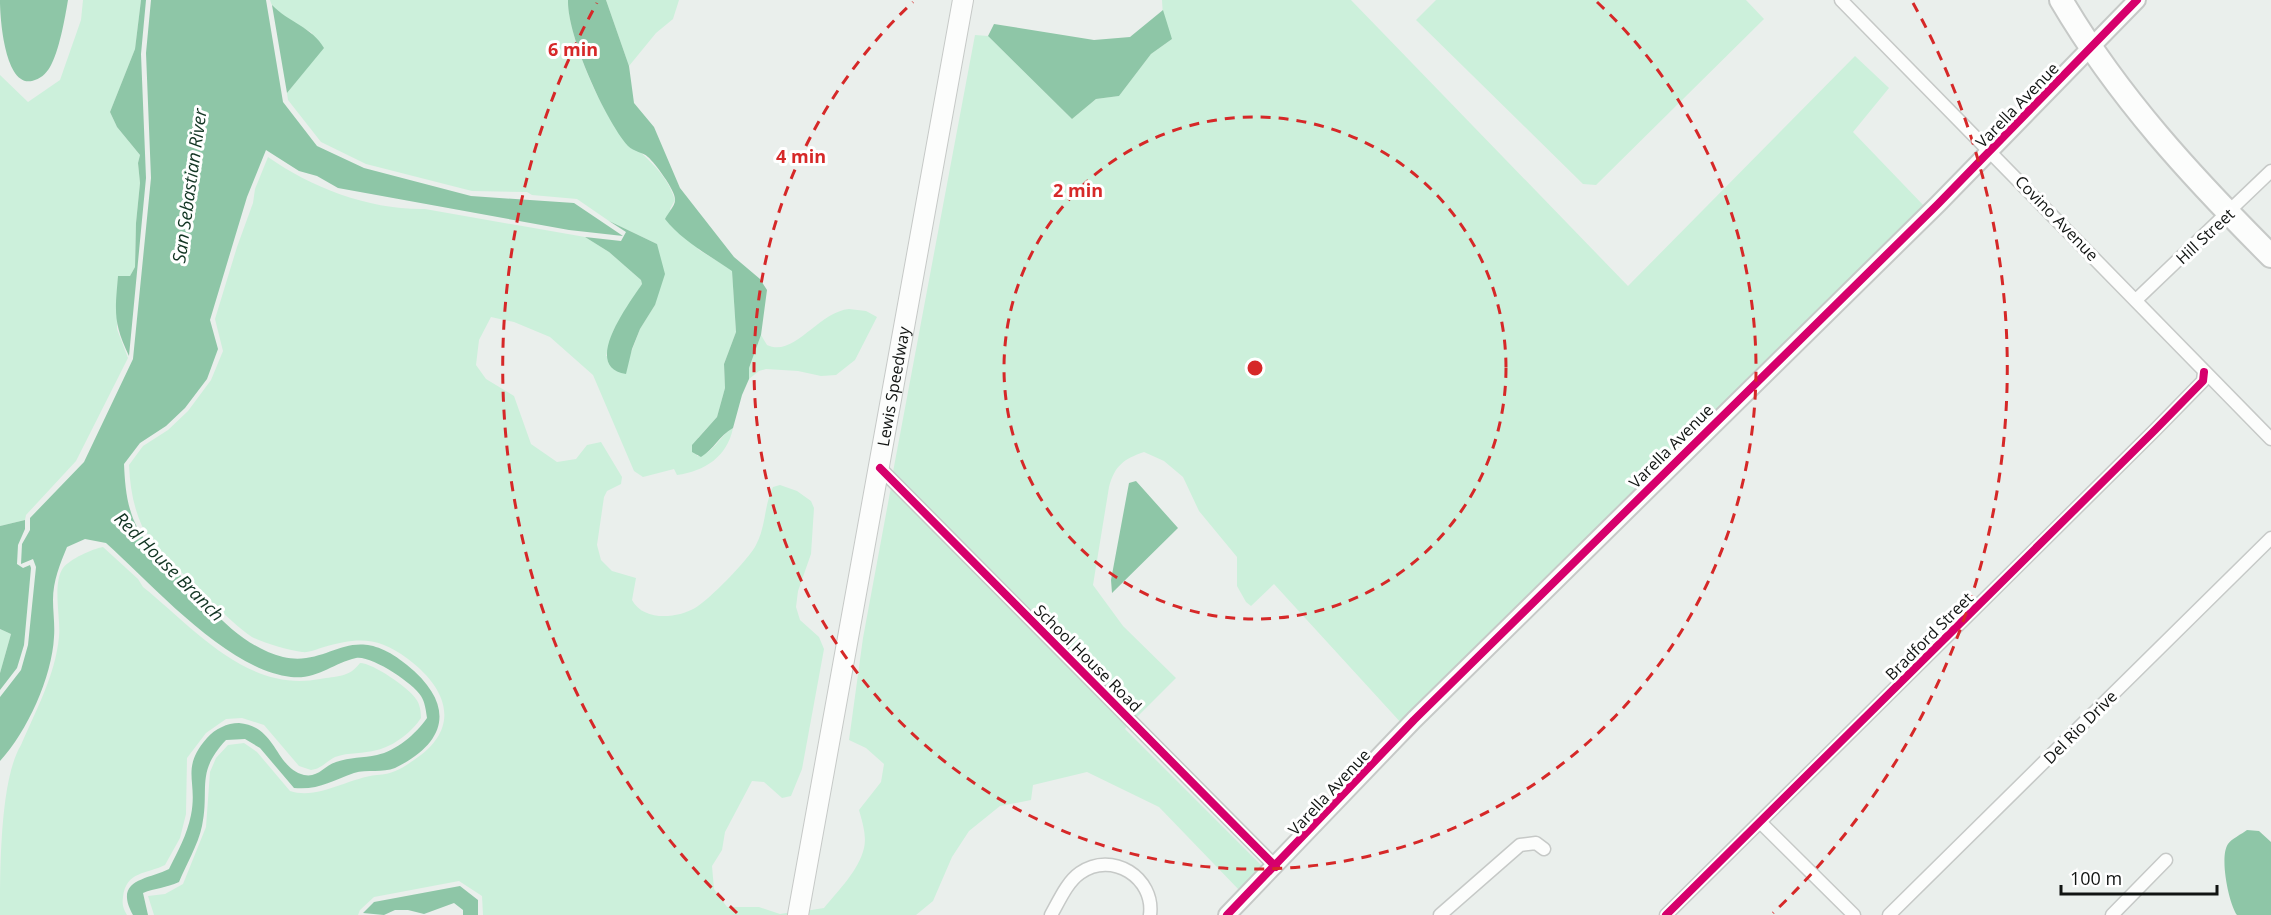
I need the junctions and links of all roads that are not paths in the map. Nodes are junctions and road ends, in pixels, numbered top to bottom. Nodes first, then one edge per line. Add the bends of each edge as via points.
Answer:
1 (963, 0) edge
2 (1840, 0) edge
3 (2061, 0) edge
4 (2137, 0) edge
5 (2090, 48) junction
6 (1990, 151) junction
7 (2271, 171) edge
8 (2229, 214) junction
9 (2271, 256) edge
10 (2136, 300) junction
11 (2204, 372) junction
12 (2271, 439) edge
13 (880, 468) junction
14 (2271, 538) edge
15 (1760, 822) junction
16 (1544, 849) dead end
17 (2166, 860) dead end
18 (1276, 867) junction
19 (798, 915) edge
20 (1051, 915) edge
21 (1150, 915) edge
22 (1227, 915) edge
23 (1440, 915) edge
24 (1666, 915) edge
25 (1854, 915) edge
26 (1889, 915) edge
27 (2112, 915) edge

1 - 13 main road, Lewis Speedway
2 - 6 street, Covino Avenue
3 - 5 highway
4 - 5 street, Varella Avenue
5 - 6 street, Varella Avenue
5 - 8 highway via 2151,130
6 - 10 street, Covino Avenue
6 - 18 street, Varella Avenue via 1414,720
7 - 8 street, Hill Street
8 - 9 highway
8 - 10 street, Hill Street
10 - 11 street, Covino Avenue
11 - 12 street, Covino Avenue
11 - 15 street, Bradford Street via 2203,381 2156,430
13 - 18 street, School House Road
13 - 19 main road, Lewis Speedway
14 - 26 street, Del Rio Drive
15 - 24 street, Bradford Street
15 - 25 street
16 - 23 street via 1536,843 1520,844
17 - 27 street
18 - 22 street, Varella Avenue
20 - 21 street via 1081,872 1111,864 1141,880 1150,898

